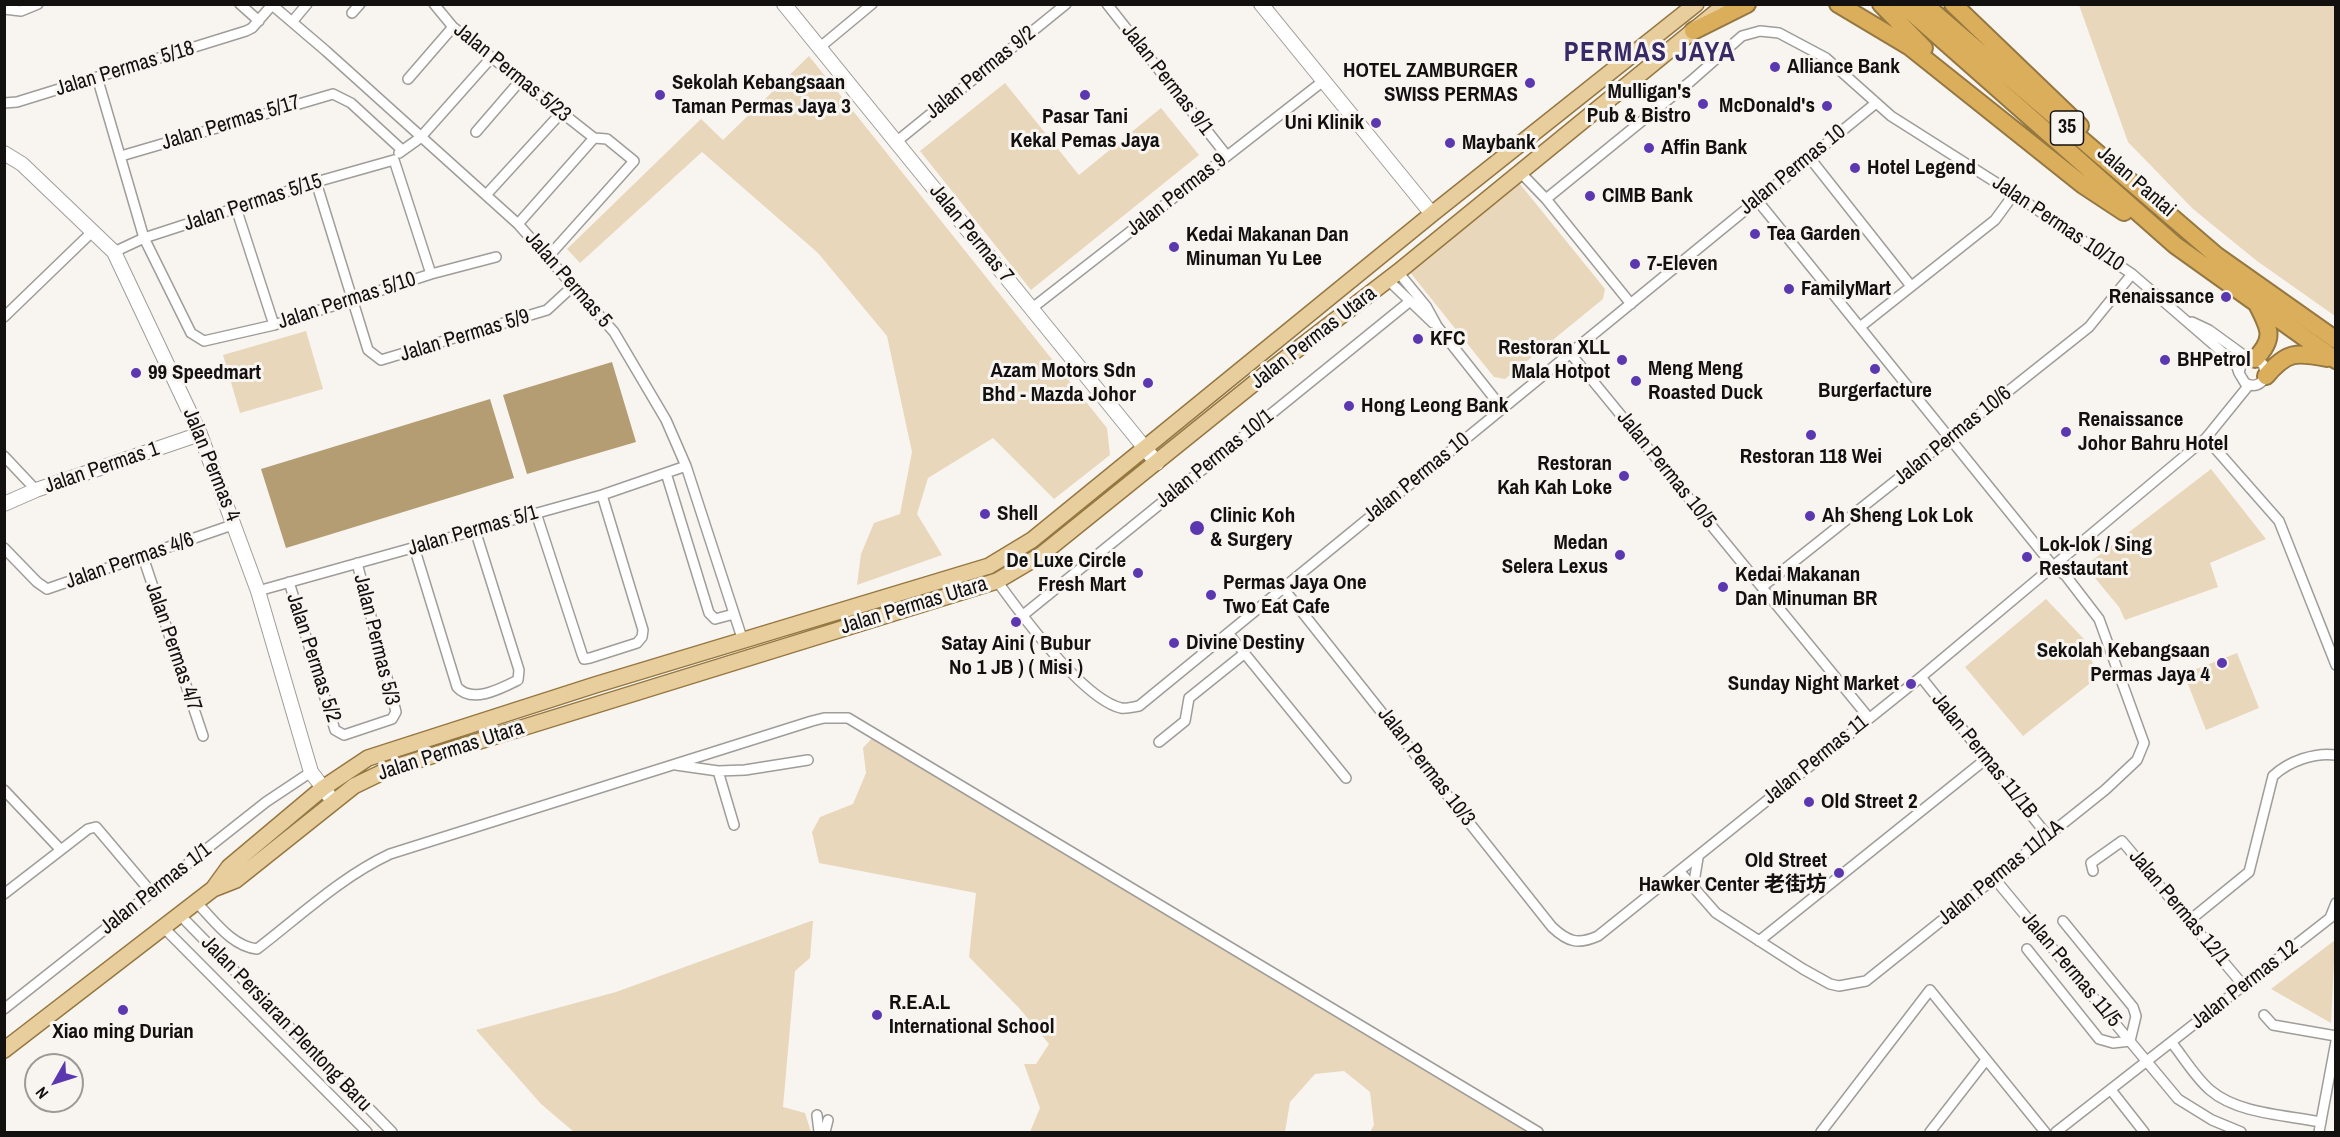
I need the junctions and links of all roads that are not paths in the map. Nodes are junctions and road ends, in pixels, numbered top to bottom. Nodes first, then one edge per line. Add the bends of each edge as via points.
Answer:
1 (38, 4) edge
2 (240, 4) edge
3 (307, 4) edge
4 (360, 4) edge
5 (434, 4) edge
6 (784, 4) edge
7 (872, 4) edge
8 (1066, 4) edge
9 (1107, 4) edge
10 (1261, 4) edge
11 (1695, 4) edge
12 (1726, 4) edge
13 (1747, 4) edge
14 (1838, 4) edge
15 (1881, 4) edge
16 (1902, 4) edge
17 (1953, 4) edge
18 (1968, 4) edge
19 (271, 5) edge
20 (4, 9) edge
21 (352, 13) dead end
22 (1926, 14) edge
23 (259, 21) junction
24 (291, 22) junction
25 (453, 27) junction
26 (1693, 31) junction
27 (819, 48) junction
28 (491, 58) junction
29 (2020, 68) junction
30 (97, 77) junction
31 (408, 80) dead end
32 (520, 81) junction
33 (1322, 82) junction
34 (4, 103) edge
35 (1876, 103) junction
36 (561, 113) junction
37 (1991, 113) junction
38 (476, 132) dead end
39 (420, 138) junction
40 (594, 138) junction
41 (896, 142) junction
42 (402, 149) junction
43 (4, 153) edge
44 (121, 156) junction
45 (1227, 156) junction
46 (1809, 157) junction
47 (394, 160) junction
48 (1521, 173) junction
49 (316, 182) junction
50 (2014, 194) junction
51 (486, 195) junction
52 (1546, 199) junction
53 (1757, 200) junction
54 (236, 208) junction
55 (1431, 214) junction
56 (518, 224) junction
57 (92, 232) junction
58 (144, 238) junction
59 (2199, 241) junction
60 (2175, 245) junction
61 (114, 252) junction
62 (496, 257) dead end
63 (548, 257) junction
64 (431, 274) junction
65 (2132, 274) junction
66 (1393, 276) junction
67 (573, 286) junction
68 (1911, 286) junction
69 (352, 299) junction
70 (1409, 302) junction
71 (1631, 304) junction
72 (2257, 306) junction
73 (1031, 309) junction
74 (5, 317) edge
75 (2189, 321) junction
76 (274, 325) junction
77 (1437, 326) junction
78 (1860, 327) junction
79 (2336, 340) edge
80 (1570, 352) junction
81 (1260, 354) junction
82 (2253, 359) junction
83 (2335, 360) edge
84 (1273, 368) junction
85 (2239, 373) junction
86 (2266, 376) junction
87 (2248, 385) junction
88 (1502, 408) junction
89 (200, 434) junction
90 (2206, 438) junction
91 (1950, 439) junction
92 (1145, 449) junction
93 (4, 456) edge
94 (1157, 463) junction
95 (686, 466) junction
96 (666, 473) junction
97 (36, 490) junction
98 (602, 495) junction
99 (4, 504) edge
100 (536, 513) junction
101 (235, 524) junction
102 (475, 530) junction
103 (4, 548) edge
104 (414, 548) junction
105 (143, 557) junction
106 (357, 563) junction
107 (2053, 566) junction
108 (997, 581) junction
109 (289, 582) junction
110 (1762, 587) junction
111 (1283, 588) junction
112 (258, 591) junction
113 (734, 614) junction
114 (1022, 616) junction
115 (1228, 633) junction
116 (743, 641) junction
117 (1245, 653) junction
118 (2336, 665) edge
119 (1921, 677) junction
120 (1869, 718) junction
121 (338, 733) joint
122 (203, 736) dead end
123 (1159, 742) dead end
124 (2336, 755) edge
125 (1986, 759) junction
126 (807, 760) dead end
127 (674, 764) junction
128 (310, 766) junction
129 (718, 771) junction
130 (338, 777) junction
131 (1346, 778) dead end
132 (323, 788) junction
133 (4, 790) edge
134 (333, 801) junction
135 (734, 825) dead end
136 (2047, 835) junction
137 (60, 849) junction
138 (1698, 857) junction
139 (2093, 871) dead end
140 (1680, 872) junction
141 (1994, 878) junction
142 (1663, 885) junction
143 (1693, 888) junction
144 (213, 889) junction
145 (151, 892) junction
146 (4, 894) edge
147 (196, 902) junction
148 (2336, 903) edge
149 (180, 915) junction
150 (2190, 920) junction
151 (2063, 921) dead end
152 (164, 928) junction
153 (1573, 941) joint
154 (1759, 941) junction
155 (2027, 949) dead end
156 (2243, 985) junction
157 (4, 1009) edge
158 (2264, 1015) dead end
159 (279, 1017) junction
160 (266, 1029) junction
161 (2336, 1036) edge
162 (2130, 1041) junction
163 (2336, 1041) edge
164 (2172, 1043) junction
165 (4, 1050) edge
166 (1986, 1060) junction
167 (2148, 1061) junction
168 (2111, 1090) junction
169 (817, 1115) dead end
170 (828, 1120) dead end
171 (2320, 1127) edge
172 (367, 1132) edge
173 (392, 1132) edge
174 (819, 1132) edge
175 (825, 1132) edge
176 (1538, 1132) edge
177 (1821, 1132) edge
178 (1930, 1132) edge
179 (2045, 1132) edge
180 (2056, 1132) edge
181 (2144, 1132) edge
182 (2241, 1132) edge

1 - 20 street via 21,10
2 - 23 street
3 - 24 street
4 - 21 street
5 - 25 street, Jalan Permas 5/23
6 - 27 street, Jalan Permas 7
7 - 27 street
8 - 41 street, Jalan Permas 9/2
9 - 45 street, Jalan Permas 9/1
10 - 33 street
11 - 55 main road, Jalan Permas Utara
12 - 26 main road, Jalan Permas Utara
13 - 26 highway
14 - 37 highway via 1910,47
15 - 37 highway
16 - 22 highway, 35
17 - 29 highway
18 - 29 highway
19 - 23 street
19 - 24 street, Jalan Permas 5
22 - 59 highway, Jalan Pantai / 35
22 - 60 highway, Jalan Pantai / 35
23 - 30 street, Jalan Permas 5/18 via 246,31
24 - 39 street, Jalan Permas 5
25 - 28 street, Jalan Permas 5/23
25 - 31 street
26 - 48 main road, Jalan Permas Utara
27 - 41 street, Jalan Permas 7
28 - 32 street, Jalan Permas 5/23
28 - 39 street
29 - 59 highway
30 - 34 street, Jalan Permas 5/18
30 - 44 street
32 - 36 street, Jalan Permas 5/23
32 - 38 street
33 - 45 street, Jalan Permas 9
33 - 55 street
35 - 46 street, Jalan Permas 10
35 - 50 street, Jalan Permas 10/10
35 - 52 street, Jalan Permas 10/10 via 1826,58 1779,33 1751,33 1742,36
36 - 40 street, Jalan Permas 5/23
36 - 51 street
37 - 60 highway via 2083,185
39 - 42 street
39 - 51 street, Jalan Permas 5
40 - 56 street
40 - 63 street, Jalan Permas 5/23 via 607,139 633,162
41 - 73 street, Jalan Permas 7
42 - 44 street, Jalan Permas 5/17 via 340,96 325,94
42 - 47 street
43 - 57 street, Jalan Permas 4 via 22,164
44 - 58 street
45 - 73 street, Jalan Permas 9
46 - 53 street, Jalan Permas 10
46 - 68 street
47 - 49 street, Jalan Permas 5/15
47 - 64 street
48 - 52 street
48 - 66 main road, Jalan Permas Utara
49 - 54 street, Jalan Permas 5/15
49 - 69 street
50 - 65 street, Jalan Permas 10/10
50 - 68 street via 1995,220
51 - 56 street, Jalan Permas 5
52 - 71 street
53 - 71 street, Jalan Permas 10
53 - 78 street, Jalan Permas 11/1A
54 - 58 street, Jalan Permas 5/15
54 - 76 street
55 - 81 main road, Jalan Permas Utara
56 - 63 street, Jalan Permas 5
57 - 61 street, Jalan Permas 4
57 - 74 street
58 - 61 street, Jalan Permas 5/15
58 - 76 street, Jalan Permas 5/10 via 197,339 213,340
59 - 79 highway, Jalan Pantai / 35
60 - 72 highway, Jalan Pantai / 35
61 - 89 street, Jalan Permas 4
62 - 64 street, Jalan Permas 5/10
63 - 67 street, Jalan Permas 5
64 - 69 street, Jalan Permas 5/10
65 - 75 street, Jalan Permas 10/10
65 - 91 street, Jalan Permas 10/6 via 2089,327
66 - 70 street
66 - 77 street via 1426,306
66 - 84 main road, Jalan Permas Utara
67 - 69 street, Jalan Permas 5/9 via 548,310 381,360 368,350
67 - 95 street, Jalan Permas 5 via 614,332 638,369
68 - 78 street
69 - 76 street, Jalan Permas 5/10
70 - 77 street
70 - 114 street, Jalan Permas 10/1
71 - 80 street, Jalan Permas 10
72 - 82 highway via 2269,337 2267,347
72 - 83 highway, Jalan Pantai / 35
73 - 92 street, Jalan Permas 7
75 - 82 street, Jalan Permas 10/10
75 - 85 street, Jalan Permas 10/10 via 2236,364
77 - 88 street
78 - 91 street, Jalan Permas 11/1A
80 - 88 street, Jalan Permas 10
80 - 110 street, Jalan Permas 10/5
81 - 84 main road via 1263,366
81 - 92 main road, Jalan Permas Utara
82 - 85 street via 2241,365
82 - 86 street via 2265,368
83 - 86 highway via 2289,355
84 - 94 main road, Jalan Permas Utara
85 - 87 street
86 - 87 street via 2257,385
87 - 90 street
88 - 111 street, Jalan Permas 10
89 - 97 street, Jalan Permas 1
89 - 101 street, Jalan Permas 4
90 - 107 street, Jalan Permas 11
90 - 118 street via 2279,521
91 - 107 street, Jalan Permas 11/1A
91 - 110 street, Jalan Permas 10/6
92 - 94 street, Jalan Permas 7
92 - 116 main road, Jalan Permas Utara via 1032,540 989,566
93 - 97 street
94 - 108 main road, Jalan Permas Utara via 1041,555
95 - 96 street, Jalan Permas 5/1
95 - 113 street, Jalan Permas 5
96 - 98 street, Jalan Permas 5/1
96 - 113 street via 709,613 715,619
97 - 99 street, Jalan Permas 1
98 - 100 street, Jalan Permas 5/1
98 - 100 street via 643,630 638,643 584,658
100 - 102 street, Jalan Permas 5/1
101 - 105 street, Jalan Permas 4/6
101 - 112 street, Jalan Permas 4
102 - 104 street, Jalan Permas 5/1
102 - 104 street via 519,670 518,680 473,697 464,695 457,687
103 - 105 street, Jalan Permas 4/6 via 47,589
104 - 106 street, Jalan Permas 5/1
105 - 122 street, Jalan Permas 4/7
106 - 109 street, Jalan Permas 5/1
106 - 121 street, Jalan Permas 5/3 via 395,717 344,735
107 - 119 street, Jalan Permas 11
107 - 136 street, Jalan Permas 11/1A via 2066,576 2099,619 2144,743 2131,767
108 - 114 street, Jalan Permas 10
108 - 134 main road, Jalan Permas Utara via 416,760 370,777
109 - 112 street, Jalan Permas 5/1
109 - 121 street, Jalan Permas 5/2
110 - 120 street, Jalan Permas 10/5
111 - 115 street, Jalan Permas 10
111 - 153 street, Jalan Permas 10/3 via 1552,927
112 - 128 street, Jalan Permas 4
113 - 116 street, Jalan Permas 5
114 - 115 street, Jalan Permas 10 via 1069,669 1106,702 1123,708 1139,706
115 - 117 street
116 - 130 main road, Jalan Permas Utara via 384,752
117 - 123 street via 1189,698 1185,721
117 - 131 street
119 - 120 street, Jalan Permas 11
119 - 125 street, Jalan Permas 11/1B
120 - 138 street, Jalan Permas 11
124 - 150 street via 2319,753 2273,776 2249,872
125 - 136 street, Jalan Permas 11/1B
125 - 154 street
126 - 129 street
127 - 129 street
127 - 147 street via 390,854 335,888 257,949 236,943
127 - 176 street via 824,718 859,722
128 - 130 street
128 - 132 street, Jalan Permas 4
128 - 145 street, Jalan Permas 1/1
129 - 135 street
130 - 132 main road, Jalan Permas Utara
132 - 134 street, Jalan Permas 4
132 - 144 main road, Jalan Permas Utara via 229,867
133 - 137 street
134 - 144 main road, Jalan Permas Utara via 236,880
136 - 141 street, Jalan Permas 11/1A
137 - 145 street via 96,827
137 - 146 street
138 - 140 street, Jalan Permas 11
138 - 143 street
139 - 150 street, Jalan Permas 12/1 via 2091,863 2122,841
140 - 142 street, Jalan Permas 11
140 - 143 street, Jalan Permas 11/1A
141 - 154 street, Jalan Permas 11/1A via 1866,981 1857,984 1830,984
141 - 162 street, Jalan Permas 11/5
142 - 143 street
142 - 153 street, Jalan Permas 11 via 1598,936 1584,942
143 - 154 street, Jalan Permas 11/1A via 1716,912
144 - 147 main road, Jalan Permas Utara
145 - 157 street, Jalan Permas 1/1
147 - 149 main road, Jalan Permas Utara
148 - 156 street, Jalan Permas 12 via 2330,918
149 - 152 main road, Jalan Permas Utara
149 - 159 street, Jalan Persiaran Plentong Baru
150 - 156 street, Jalan Permas 12/1
151 - 162 street via 2133,1008 2136,1016
152 - 160 street, Jalan Persiaran Plentong Baru
152 - 165 main road, Jalan Permas Utara
155 - 162 street via 2099,1039 2113,1043
156 - 164 street, Jalan Permas 12
158 - 161 street via 2273,1025
159 - 160 street
159 - 173 street, Jalan Persiaran Plentong Baru
160 - 172 street, Jalan Persiaran Plentong Baru
162 - 167 street, Jalan Permas 11/5
163 - 171 street
164 - 167 street, Jalan Permas 12
164 - 171 street via 2208,1088 2228,1101
166 - 177 street via 1930,990
166 - 178 street
166 - 179 street
167 - 168 street, Jalan Permas 12
167 - 182 street, Jalan Permas 11/5 via 2178,1099 2219,1124
168 - 180 street, Jalan Permas 12
168 - 181 street
169 - 174 street
170 - 175 street

